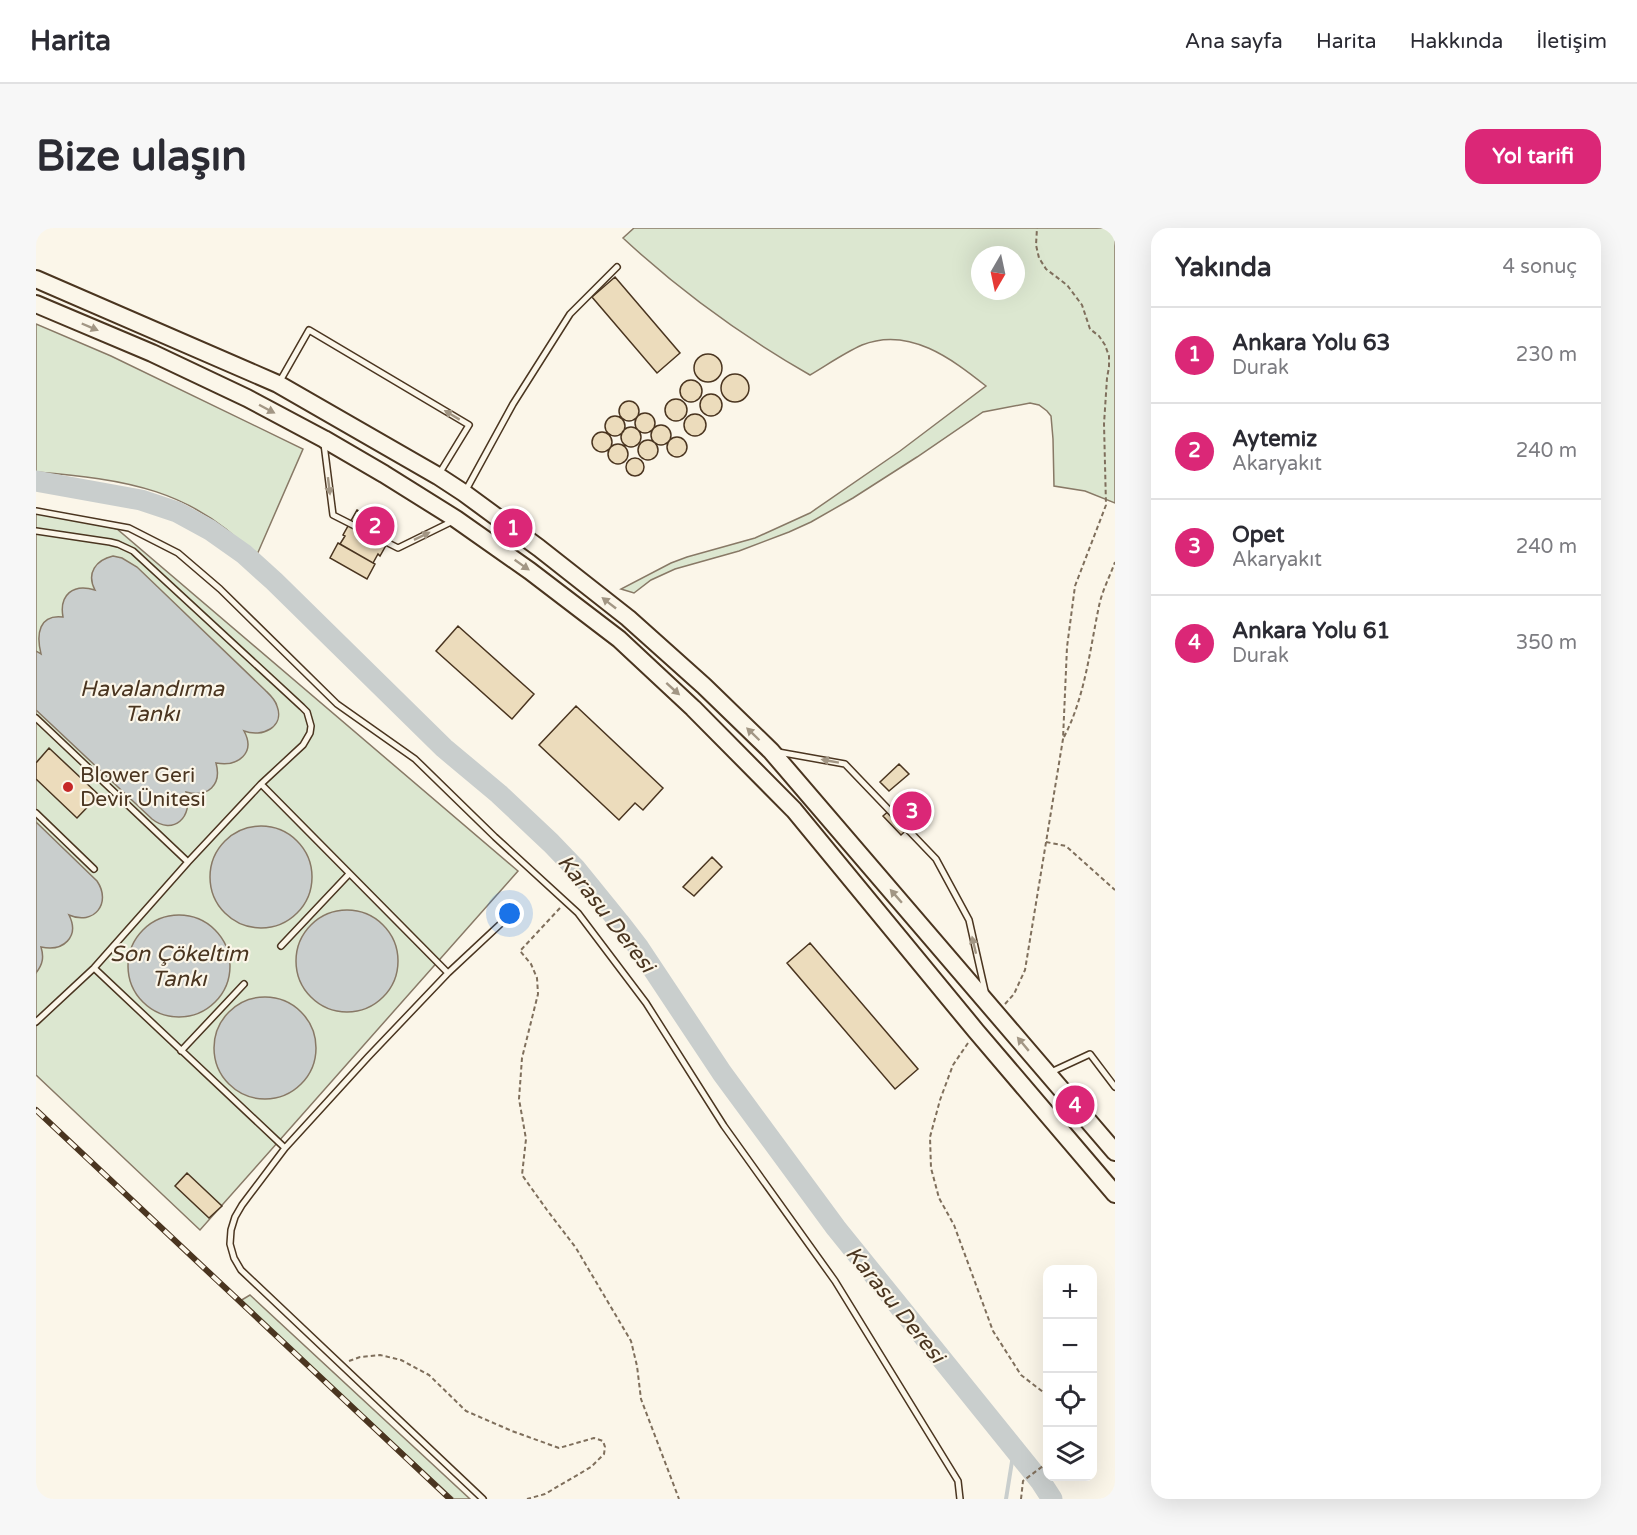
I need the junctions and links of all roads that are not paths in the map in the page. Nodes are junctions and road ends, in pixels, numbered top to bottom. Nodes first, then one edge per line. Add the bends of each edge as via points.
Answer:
1 (617, 267) dead end
2 (36, 279) edge
3 (36, 304) edge
4 (140, 324) junction
5 (128, 343) junction
6 (278, 384) junction
7 (324, 439) junction
8 (438, 476) junction
9 (464, 493) junction
10 (36, 511) edge
11 (456, 519) junction
12 (36, 531) edge
13 (36, 718) edge
14 (771, 751) junction
15 (261, 784) junction
16 (36, 813) edge
17 (188, 862) junction
18 (94, 869) dead end
19 (349, 874) junction
20 (509, 916) dead end
21 (281, 946) dead end
22 (94, 968) junction
23 (448, 973) junction
24 (244, 984) dead end
25 (992, 1007) junction
26 (36, 1022) edge
27 (181, 1051) junction
28 (1048, 1073) junction
29 (1115, 1087) edge
30 (285, 1148) junction
31 (1115, 1152) edge
32 (1115, 1194) edge
33 (483, 1499) edge
34 (960, 1499) edge

1 - 9 lane via 570,315 513,404
2 - 4 highway
3 -> 5 highway
4 - 5 highway via 145,338 137,344
4 - 6 highway
5 -> 7 highway
6 - 8 highway
8 -> 6 lane via 469,425 309,330
7 - 11 highway
7 -> 11 lane via 333,515 398,548
8 - 9 highway
14 -> 9 highway via 628,618
10 - 34 lane via 129,528 178,553 337,704 415,759 578,913 646,1003 724,1126 835,1281 958,1481
11 -> 32 highway via 619,639 794,810
12 - 15 lane via 110,542 133,551 307,712 311,726 308,740
13 - 17 lane
25 -> 14 highway
25 -> 14 lane via 969,920 936,859 845,764
15 - 17 lane
15 - 19 lane
16 - 18 lane
17 - 22 lane
19 - 21 lane
19 - 23 lane
20 - 23 lane
22 - 26 lane
22 - 27 lane
23 - 30 lane
24 - 27 lane
28 -> 25 highway
27 - 30 lane
28 - 29 lane via 1090,1054
28 - 31 highway
30 - 33 lane via 235,1217 230,1244 234,1258 251,1281

